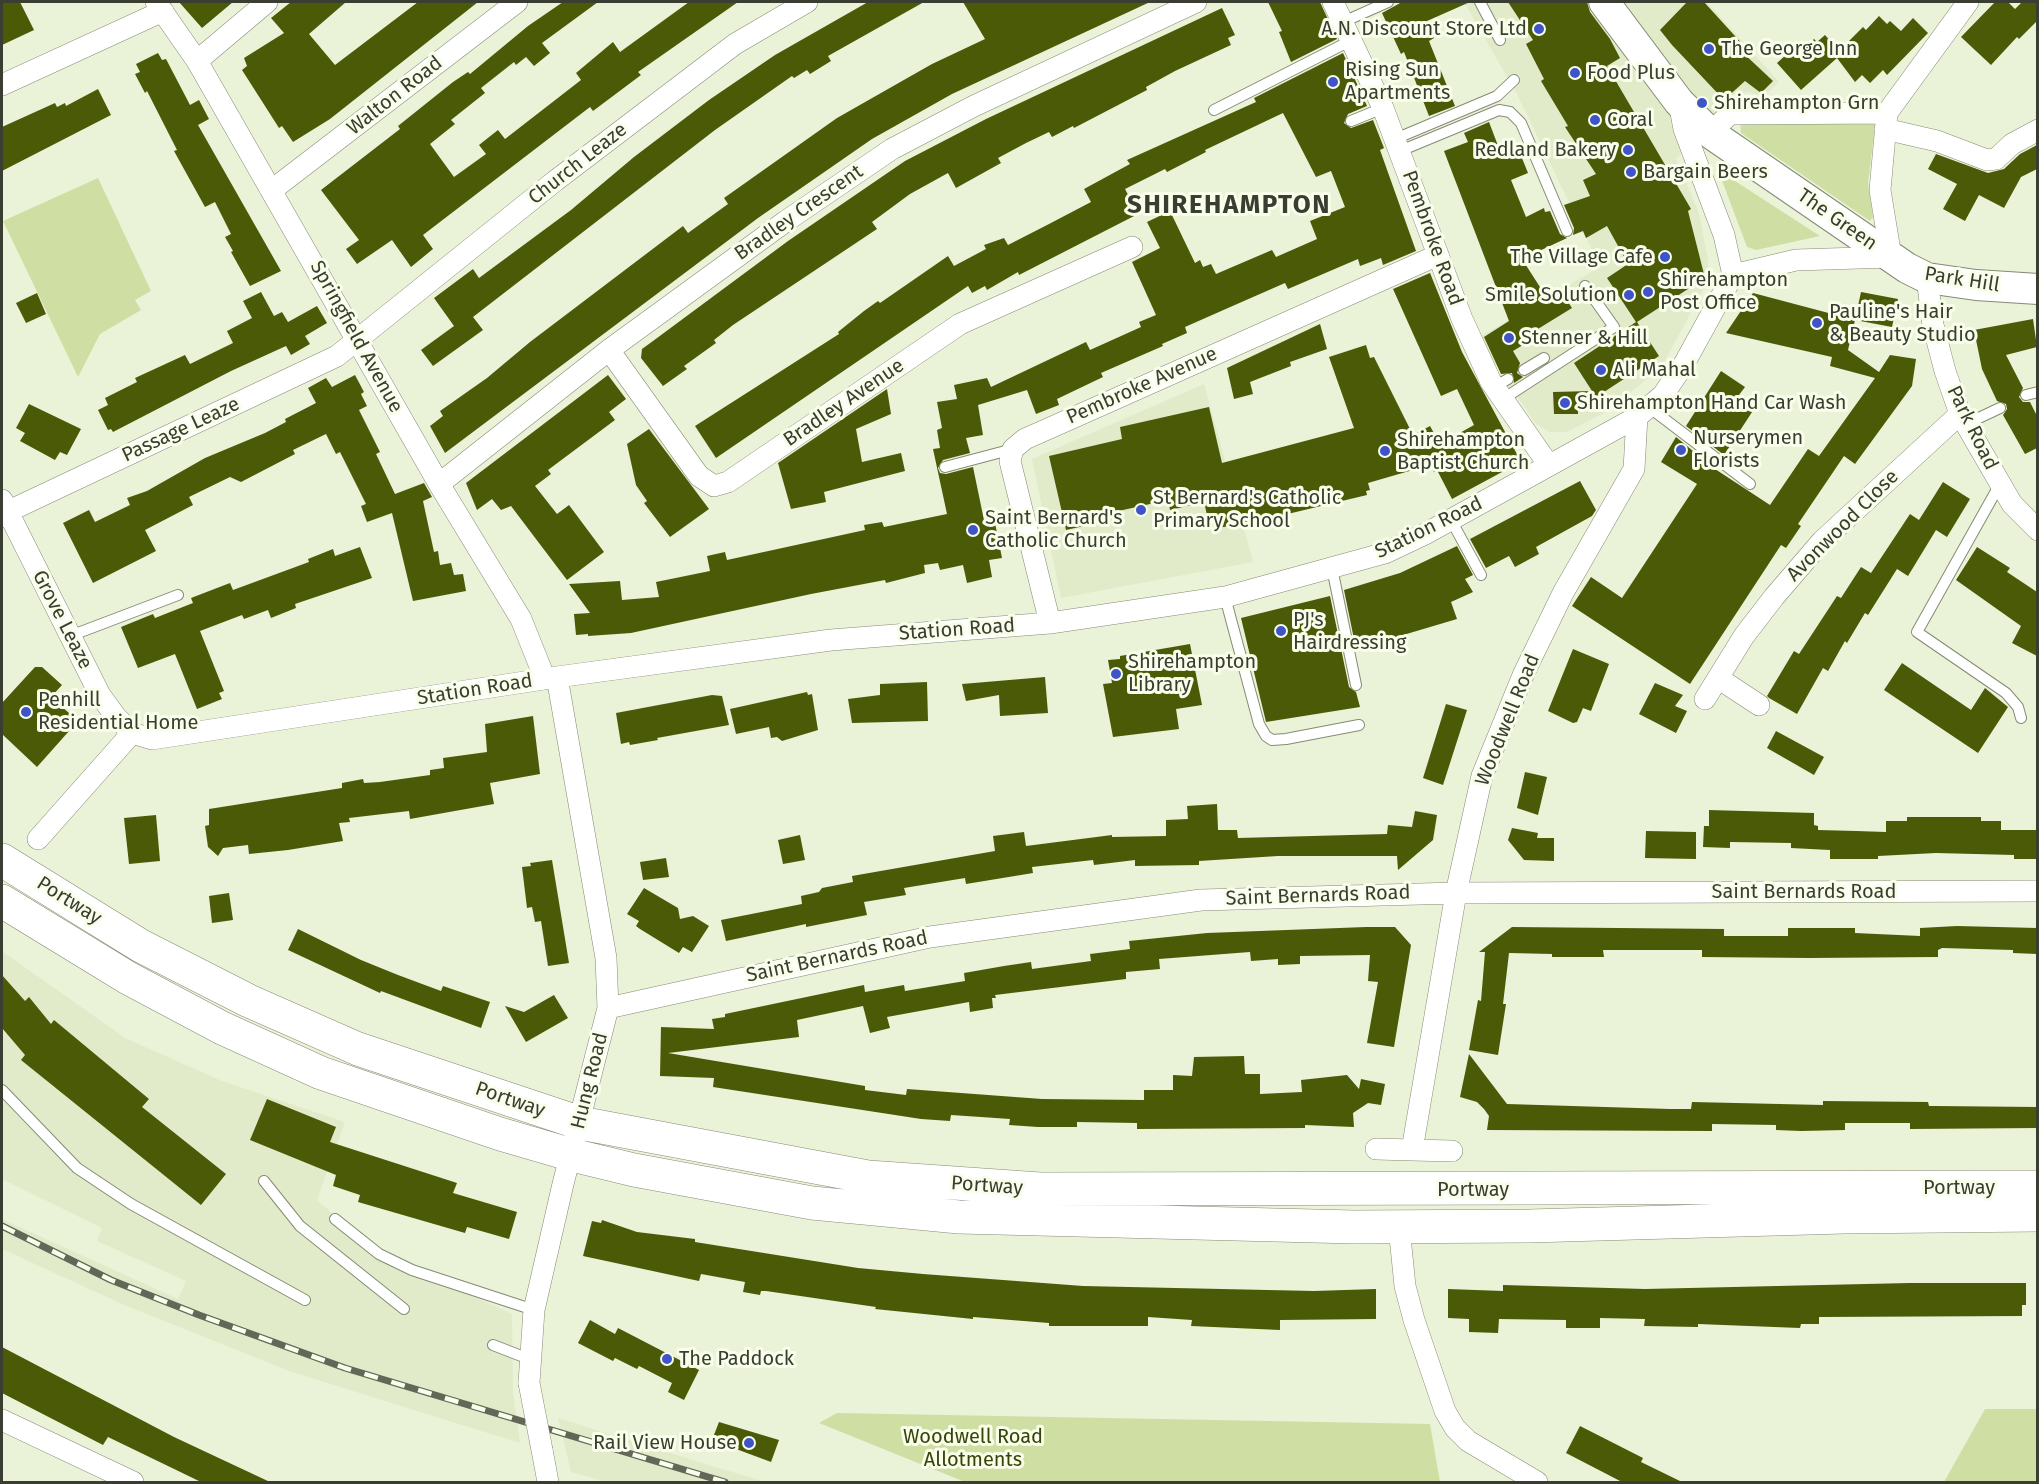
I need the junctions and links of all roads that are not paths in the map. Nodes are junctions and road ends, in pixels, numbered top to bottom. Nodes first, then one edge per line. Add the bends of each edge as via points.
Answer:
1 (267, 2) edge
2 (517, 2) edge
3 (807, 2) edge
4 (1196, 2) edge
5 (1333, 2) edge
6 (1388, 2) edge
7 (1480, 2) edge
8 (1604, 2) edge
9 (1968, 2) edge
10 (159, 6) edge
11 (1348, 31) junction
12 (1500, 40) dead end
13 (197, 61) junction
14 (1514, 80) dead end
15 (2, 85) edge
16 (1679, 102) junction
17 (1383, 108) junction
18 (1214, 110) dead end
19 (1351, 121) dead end
20 (1886, 121) junction
21 (2037, 130) edge
22 (1710, 133) junction
23 (1397, 145) junction
24 (272, 190) junction
25 (1567, 231) dead end
26 (1132, 247) dead end
27 (1438, 255) junction
28 (1891, 257) junction
29 (1733, 275) junction
30 (1927, 278) junction
31 (1585, 286) dead end
32 (2037, 289) edge
33 (358, 340) junction
34 (609, 350) junction
35 (1544, 358) dead end
36 (1524, 370) dead end
37 (1501, 389) junction
38 (2000, 408) dead end
39 (1643, 412) junction
40 (1963, 419) junction
41 (1012, 449) junction
42 (1548, 464) junction
43 (945, 467) dead end
44 (439, 484) junction
45 (1750, 484) dead end
46 (2000, 484) junction
47 (4, 510) edge
48 (1450, 519) junction
49 (2037, 530) edge
50 (1332, 568) junction
51 (1481, 574) dead end
52 (178, 596) dead end
53 (1225, 597) junction
54 (1050, 623) junction
55 (70, 636) junction
56 (551, 678) junction
57 (1718, 678) junction
58 (1356, 685) dead end
59 (1705, 699) dead end
60 (1759, 705) dead end
61 (2021, 718) dead end
62 (1359, 725) dead end
63 (132, 733) junction
64 (38, 839) dead end
65 (2, 860) edge
66 (2037, 891) edge
67 (1456, 892) junction
68 (2, 901) edge
69 (608, 1008) junction
70 (2, 1090) edge
71 (580, 1123) junction
72 (1376, 1149) dead end
73 (1412, 1150) junction
74 (1452, 1151) dead end
75 (572, 1155) junction
76 (264, 1181) dead end
77 (2037, 1188) edge
78 (2037, 1215) edge
79 (335, 1219) dead end
80 (1399, 1227) junction
81 (305, 1300) dead end
82 (404, 1310) dead end
83 (534, 1310) junction
84 (493, 1345) dead end
85 (529, 1359) junction
86 (2, 1420) edge
87 (133, 1482) edge
88 (548, 1482) edge
89 (1538, 1482) edge

1 - 13 street
2 - 24 street, Walton Road
3 - 33 street, Church Leaze via 735,44 555,181
4 - 34 street, Bradley Crescent via 974,106 892,149
5 - 11 street, Pembroke Road
6 - 11 lane
7 - 12 lane
8 - 16 main road, The Green
9 - 20 street
10 - 13 street, Springfield Avenue
10 - 15 street
11 - 17 street, Pembroke Road
11 - 18 lane
13 - 24 street, Springfield Avenue
14 - 23 lane via 1497,96
16 - 22 main road, The Green
16 - 29 street via 1684,129 1711,199
17 - 19 lane
17 - 23 street, Pembroke Road
20 - 21 street via 1987,160 1996,159 2012,144
20 - 22 street via 1730,114
20 - 28 street via 1880,190
22 - 28 main road, The Green
23 - 25 lane via 1499,111 1510,112 1521,123
23 - 27 street, Pembroke Road
24 - 33 street, Springfield Avenue
26 - 34 street, Bradley Avenue via 960,324 729,482 714,486 699,476
27 - 37 street, Pembroke Road via 1462,319
27 - 41 street, Pembroke Avenue via 1057,424
28 - 29 street, The Green via 1796,260
28 - 30 main road, Park Hill
29 - 39 street, Station Road via 1674,381
30 - 32 main road, Park Hill
30 - 40 street, Park Road via 1942,360
31 - 37 lane via 1614,327
33 - 44 street, Springfield Avenue
33 - 47 street, Passage Leaze via 337,356
34 - 44 street, Bradley Crescent
35 - 36 lane
37 - 42 street, Pembroke Road
38 - 40 lane
39 - 42 street, Station Road
39 - 45 lane
39 - 67 street, Woodwell Road via 1634,469 1563,593 1524,673 1482,776
40 - 46 street, Park Road
40 - 57 street, Avonwood Close via 1822,541 1774,597
41 - 43 lane
41 - 54 street via 1010,461
42 - 48 street, Station Road
44 - 56 street, Springfield Avenue via 521,619
46 - 49 street, Park Road via 2012,504
46 - 61 lane via 1917,632 2006,693 2018,707
47 - 55 street, Grove Leaze
48 - 50 street, Station Road via 1385,553
48 - 51 lane
50 - 53 street, Station Road
50 - 58 lane
52 - 55 lane
53 - 54 street, Station Road
53 - 62 lane via 1259,724 1266,736 1272,740 1286,739
54 - 56 street, Station Road via 831,640
55 - 63 street, Grove Leaze via 100,695
56 - 63 street, Station Road via 175,736 152,739
56 - 69 street, Hung Road via 606,958
57 - 59 street, Avonwood Close
57 - 60 street
63 - 64 street
65 - 71 highway, Portway via 141,946 249,1001 358,1049
66 - 67 street, Saint Bernards Road
67 - 69 street, Saint Bernards Road via 1201,900 930,937
67 - 73 street, Woodwell Road
68 - 75 highway, Portway via 128,978 222,1028 321,1073
69 - 71 street, Hung Road
70 - 81 lane via 77,1168 131,1204
71 - 75 street, Hung Road
71 - 77 highway, Portway via 868,1177 1040,1189
72 - 73 street
73 - 74 street
75 - 80 highway, Portway via 812,1203 959,1217
75 - 83 street, Hung Road
76 - 82 lane via 300,1226
78 - 80 highway, Portway
79 - 83 lane via 363,1243 404,1266
80 - 89 street via 1405,1286 1445,1411 1468,1441
83 - 85 street, Hung Road
84 - 85 lane
85 - 88 street, Hung Road, bridge via 529,1383
86 - 87 street

